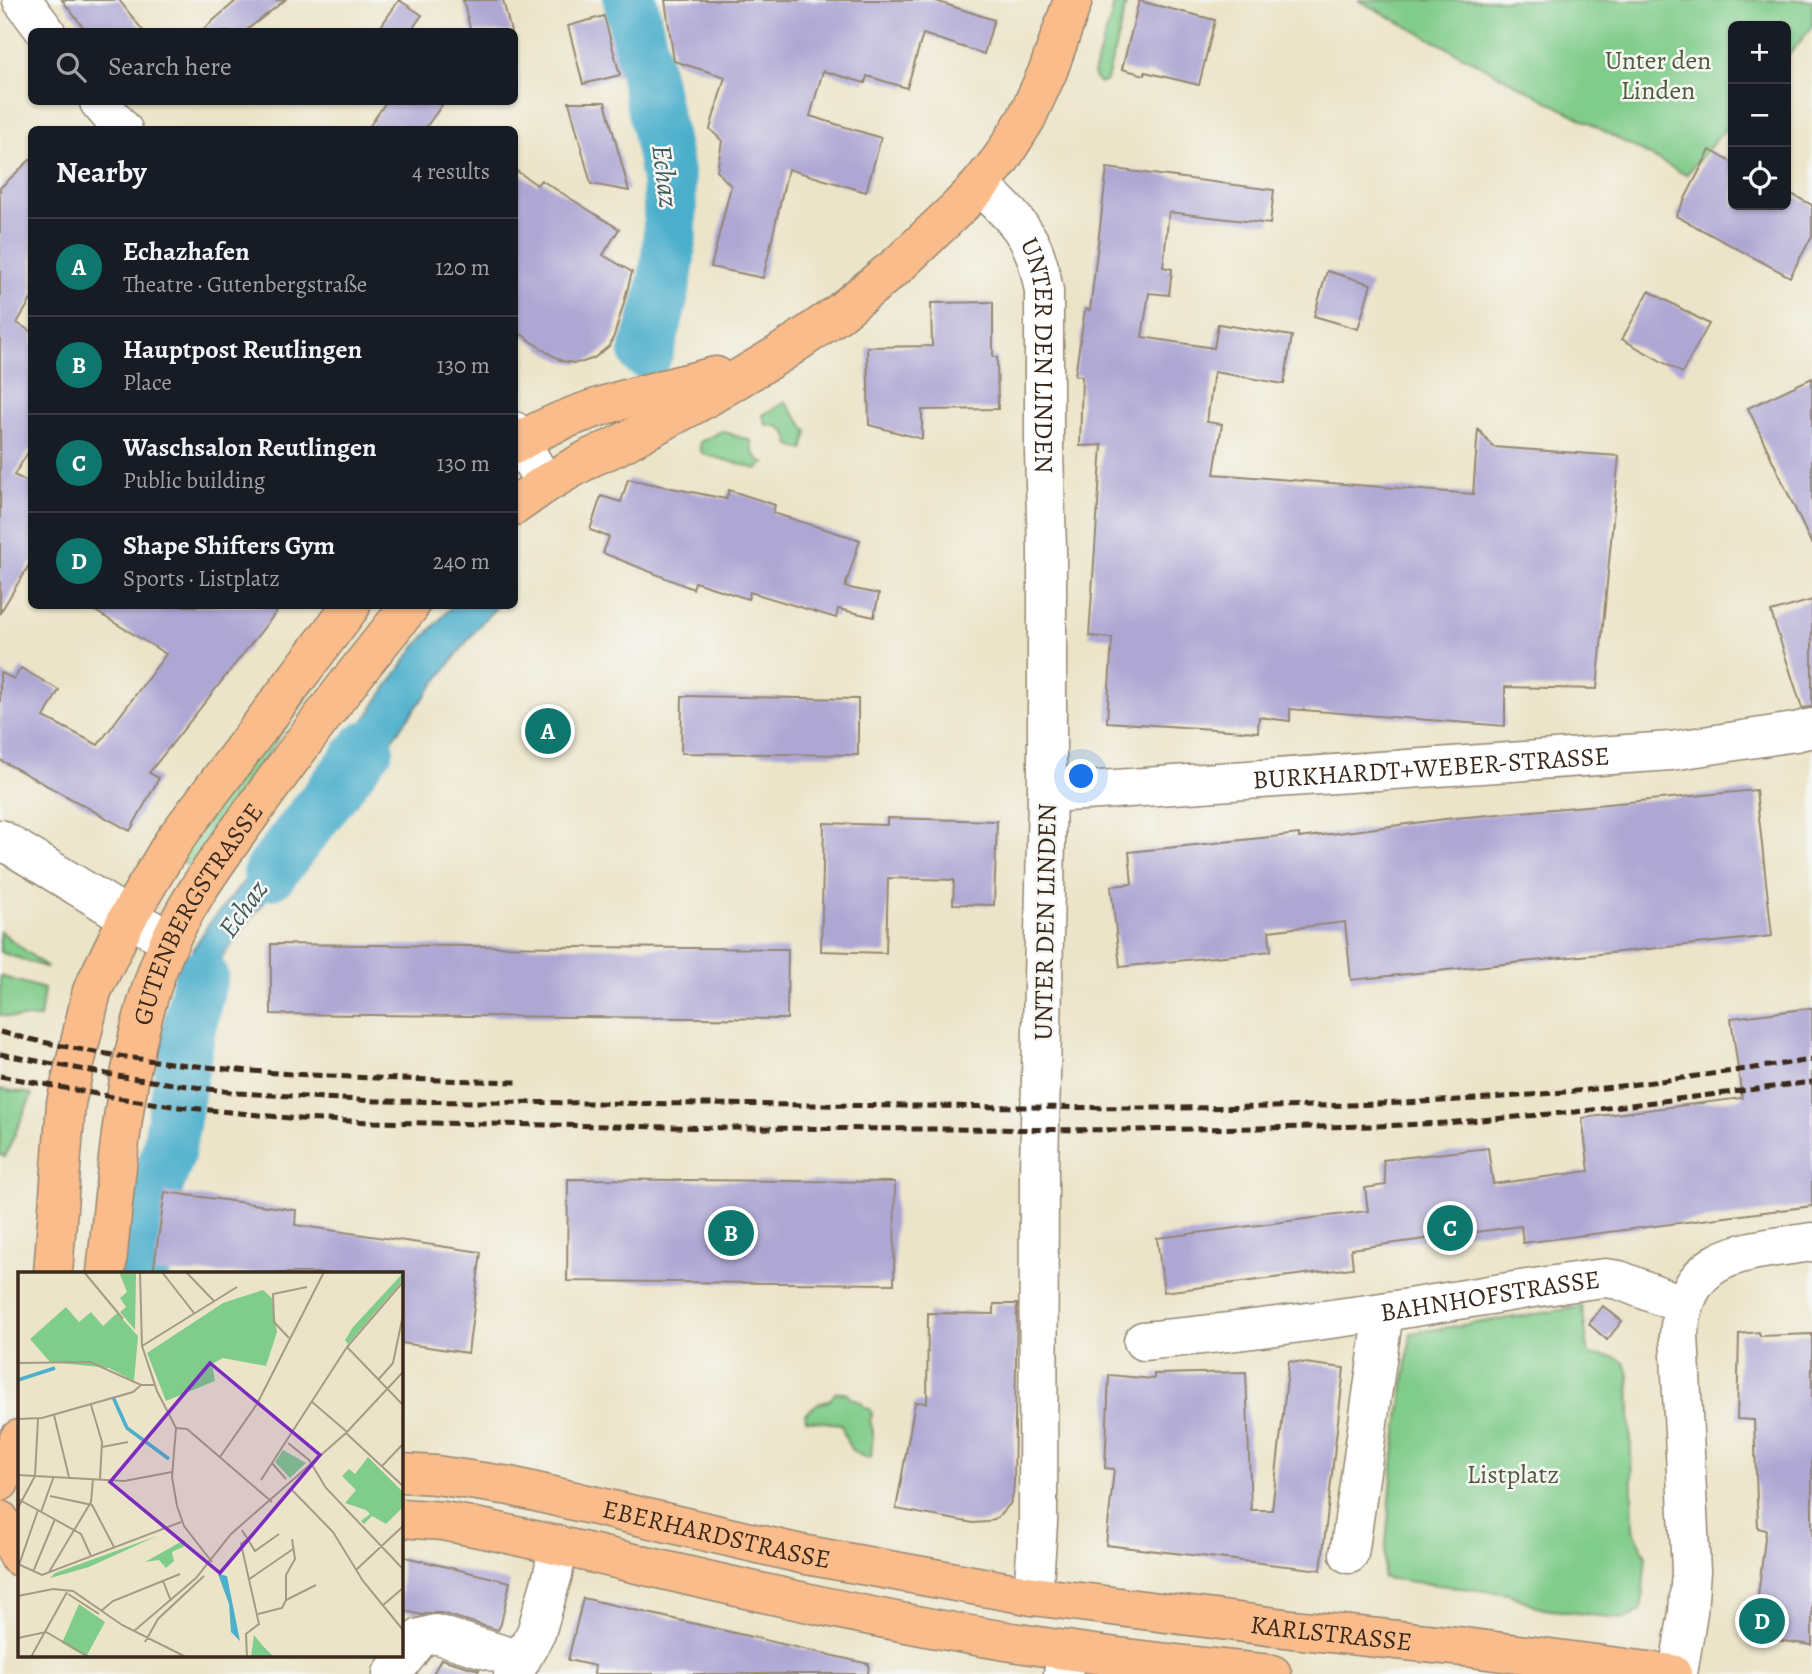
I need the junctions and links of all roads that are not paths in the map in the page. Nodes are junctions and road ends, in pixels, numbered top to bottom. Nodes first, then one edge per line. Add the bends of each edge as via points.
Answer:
1 (22, 0) edge
2 (1073, 0) edge
3 (43, 28) edge
4 (102, 105) edge
5 (120, 126) edge
6 (980, 185) junction
7 (758, 365) junction
8 (518, 439) edge
9 (518, 441) edge
10 (545, 484) junction
11 (518, 503) edge
12 (349, 609) edge
13 (407, 609) edge
14 (1812, 728) edge
15 (1047, 793) junction
16 (0, 839) edge
17 (128, 917) junction
18 (170, 940) junction
19 (1812, 1242) edge
20 (53, 1272) edge
21 (106, 1272) edge
22 (1683, 1305) junction
23 (1384, 1312) junction
24 (1143, 1340) dead end
25 (18, 1441) edge
26 (402, 1472) edge
27 (0, 1482) edge
28 (0, 1501) edge
29 (18, 1501) edge
30 (402, 1518) edge
31 (0, 1520) edge
32 (558, 1545) junction
33 (1349, 1553) dead end
34 (18, 1555) edge
35 (0, 1556) edge
36 (18, 1557) edge
37 (1033, 1597) junction
38 (1024, 1644) joint
39 (1065, 1662) edge
40 (1544, 1666) edge
41 (517, 1667) edge
42 (392, 1674) edge
43 (1272, 1674) edge
44 (1672, 1674) edge
45 (1678, 1674) edge

1 - 3 street
2 - 6 main road via 1026,119
4 - 5 street
6 - 7 main road via 874,286
6 - 15 street, UNTER DEN LINDEN via 1031,244 1044,291
7 - 8 main road via 618,402
7 - 10 main road via 701,401
9 - 10 street
10 - 11 main road
12 - 17 main road, GUTENBERGSTRASSE via 173,842
13 - 18 main road, GUTENBERGSTRASSE via 196,891
14 - 15 street, BURKHARDT+WEBER-STRASSE via 1671,751
15 - 37 street, UNTER DEN LINDEN via 1038,1523
16 - 17 street
17 - 18 street
17 - 20 main road, GUTENBERGSTRASSE via 92,991 66,1103
18 - 21 main road, GUTENBERGSTRASSE via 131,1070
19 - 22 street via 1724,1259 1698,1279
22 - 23 street, BAHNHOFSTRASSE via 1605,1278
22 - 45 street via 1679,1335 1691,1571
23 - 24 street, BAHNHOFSTRASSE
23 - 33 street
25 - 27 main road
26 - 37 main road, EBERHARDSTRASSE via 510,1486 793,1552
28 - 29 main road
30 - 32 main road, EBERHARDSTRASSE via 443,1521
31 - 34 main road
32 - 38 main road, EBERHARDSTRASSE via 776,1597
32 - 41 street via 536,1633
35 - 36 main road
37 - 40 main road, KARLSTRASSE
38 - 39 main road, KARLSTRASSE
39 - 43 main road, KARLSTRASSE
40 - 44 main road, KARLSTRASSE
41 - 42 street via 435,1634 420,1638

